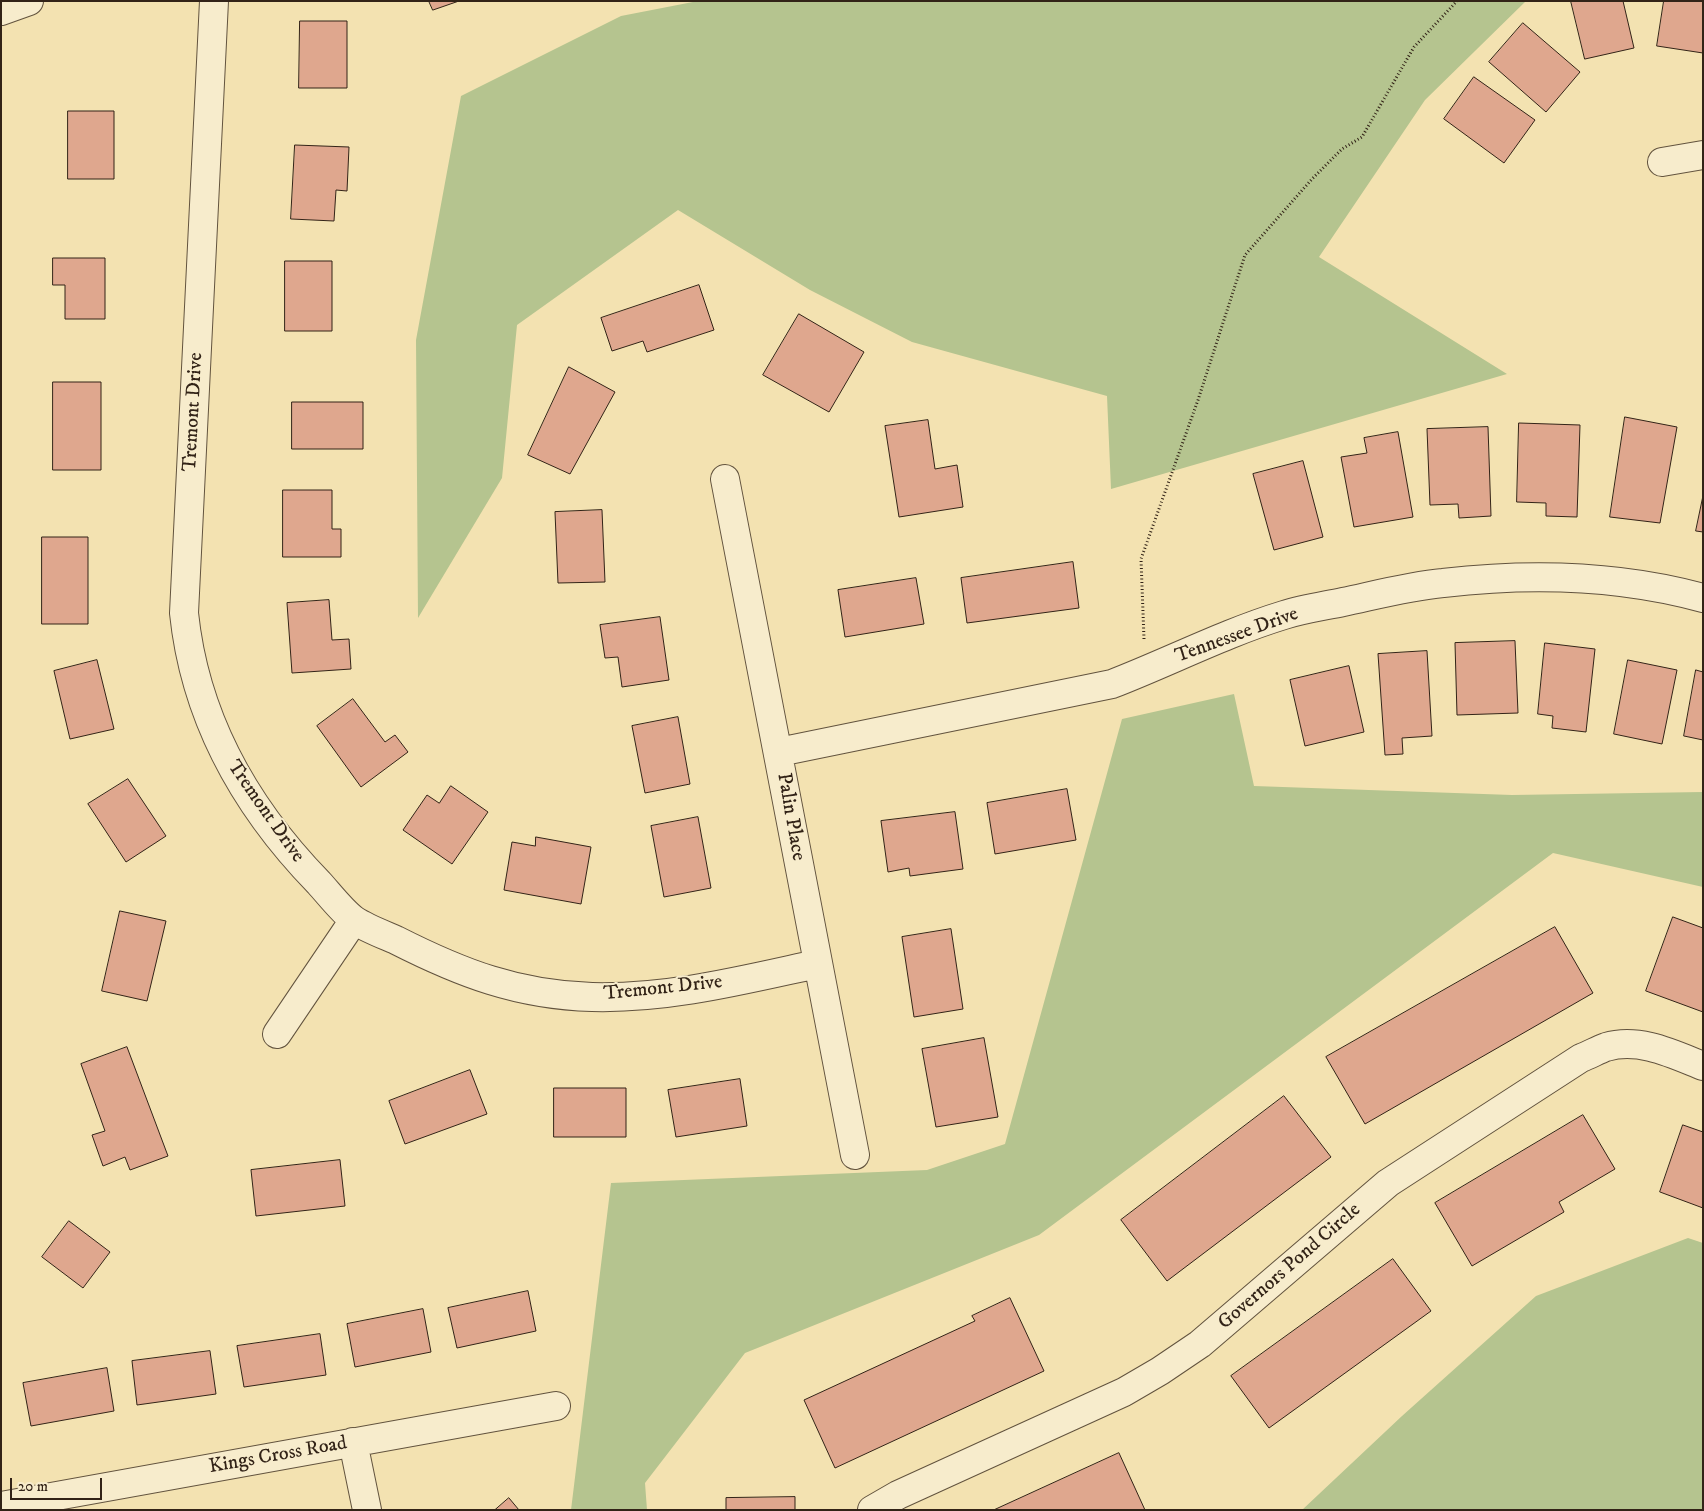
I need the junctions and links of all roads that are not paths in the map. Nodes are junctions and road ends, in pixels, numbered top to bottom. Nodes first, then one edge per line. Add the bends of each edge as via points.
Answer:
1 (29, 1) edge
2 (214, 1) edge
3 (1, 11) edge
4 (1703, 155) edge
5 (1662, 162) dead end
6 (725, 479) dead end
7 (1703, 598) edge
8 (778, 752) junction
9 (354, 920) junction
10 (817, 964) junction
11 (277, 1034) dead end
12 (1703, 1066) edge
13 (855, 1155) dead end
14 (556, 1406) dead end
15 (353, 1442) junction
16 (1, 1506) edge
17 (366, 1510) edge
18 (872, 1510) edge

1 - 3 street
2 - 9 street, Tremont Drive via 185,603 187,644 210,722 250,798 301,865
4 - 5 street
6 - 8 street, Palin Place
7 - 8 street, Tennessee Drive via 1610,580 1541,577 1443,583 1284,615 1112,684
8 - 10 street, Palin Place
9 - 10 street, Tremont Drive via 441,963 489,981 543,993 640,996 705,988
9 - 11 street
10 - 13 street, Palin Place
12 - 18 street, Governors Pond Circle via 1665,1051 1635,1044 1607,1047 1581,1058 1388,1183 1200,1344 1160,1372
14 - 15 street, Kings Cross Road
15 - 16 street, Kings Cross Road
15 - 17 street

